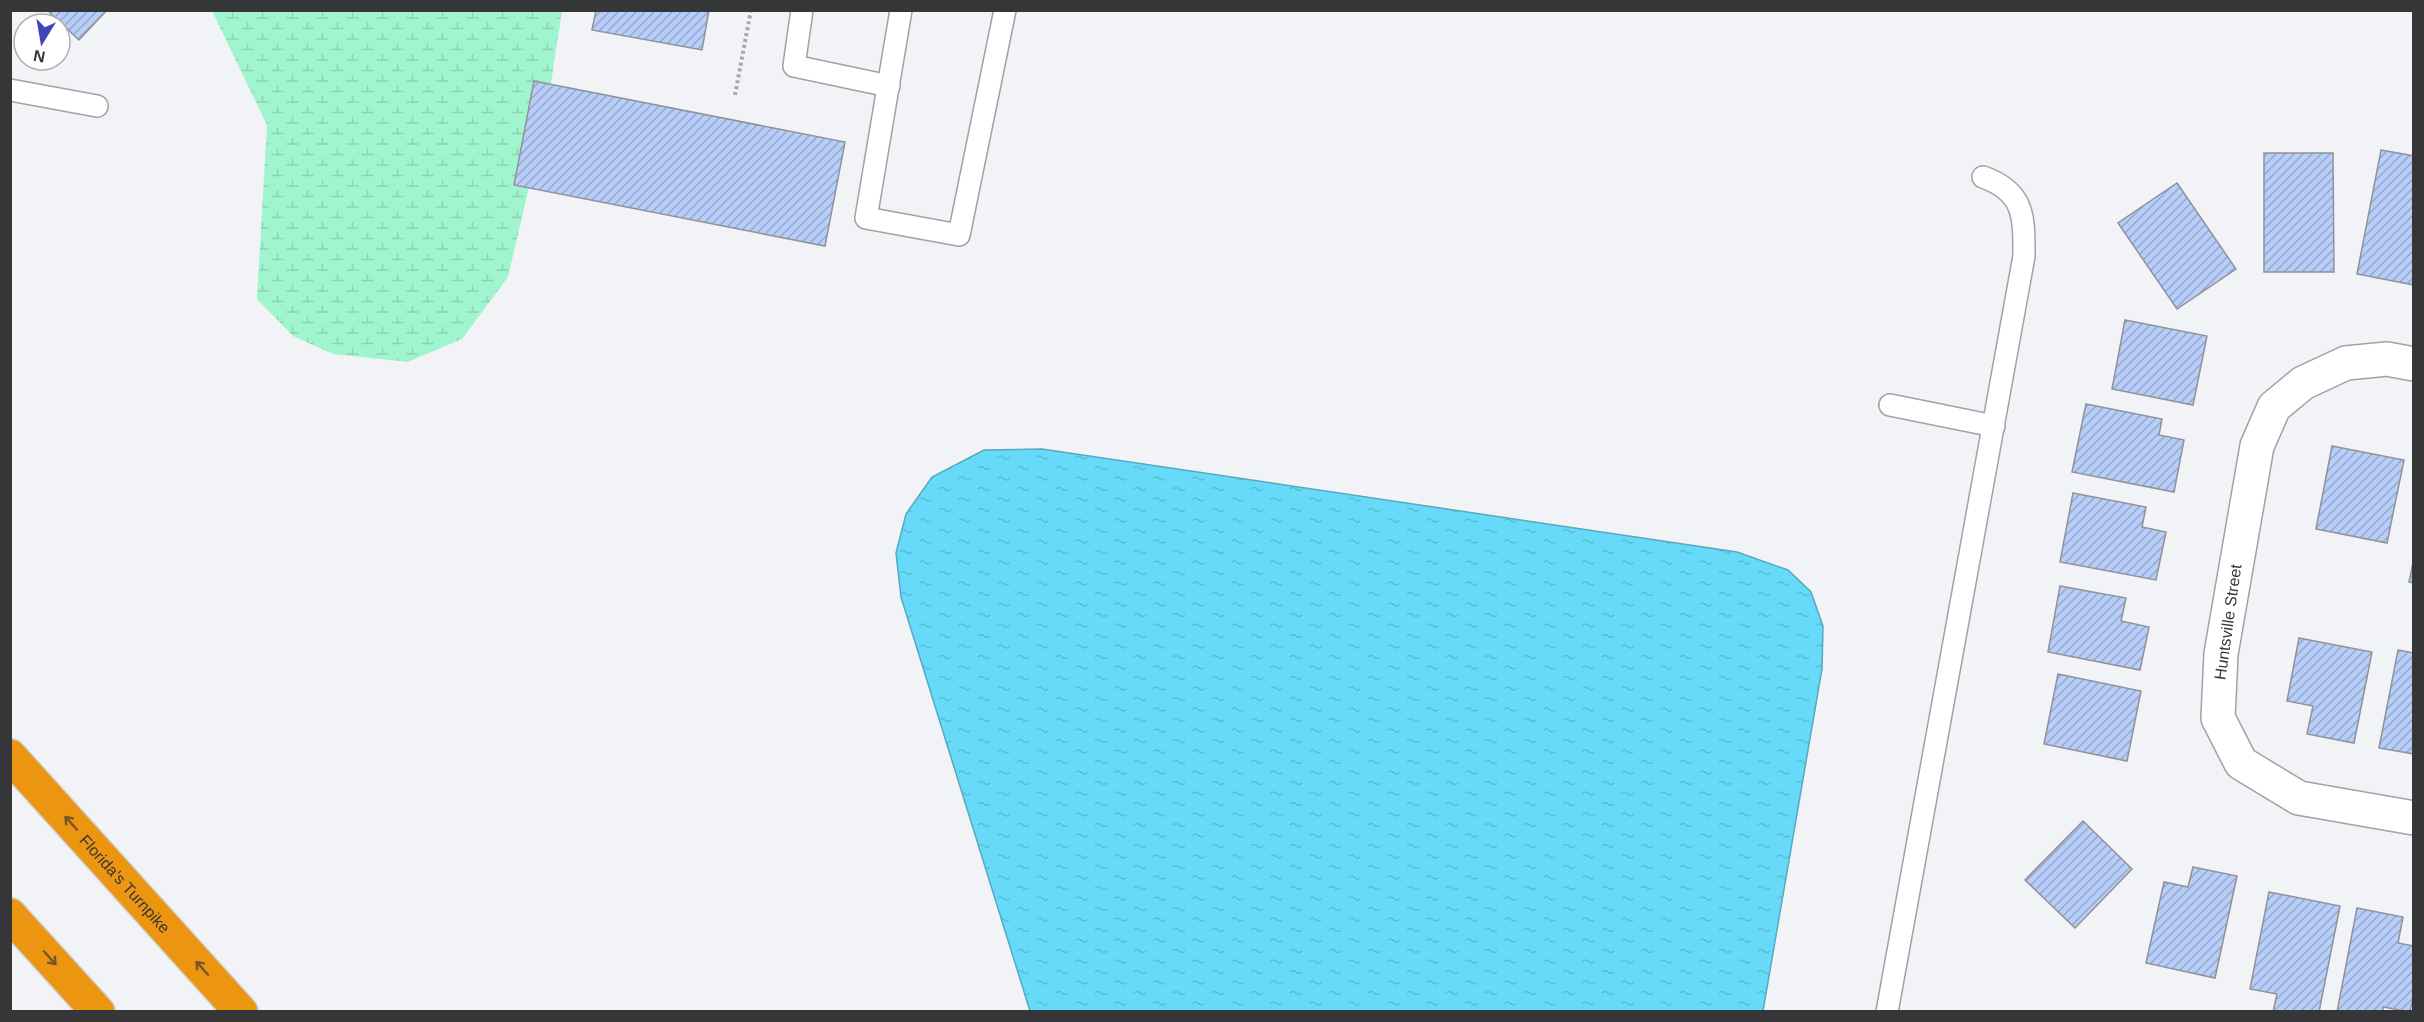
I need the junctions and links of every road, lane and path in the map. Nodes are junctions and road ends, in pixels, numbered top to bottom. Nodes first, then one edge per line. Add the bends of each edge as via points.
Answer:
1 (751, 10) edge
2 (802, 10) edge
3 (901, 10) edge
4 (1005, 10) edge
5 (889, 86) junction
6 (10, 90) edge
7 (735, 95) dead end
8 (98, 106) dead end
9 (1983, 177) dead end
10 (2414, 364) edge
11 (1890, 405) dead end
12 (1994, 426) junction
13 (10, 756) edge
14 (2414, 818) edge
15 (10, 915) edge
16 (98, 1011) edge
17 (241, 1011) edge
18 (1887, 1011) edge

1 - 7 path
2 - 5 lane via 794,66
3 - 5 lane
4 - 5 lane via 959,235 866,218
6 - 8 lane
9 - 12 lane via 1998,182 2013,195 2024,218 2024,256
10 - 14 street, Huntsville Street via 2387,360 2346,363 2303,383 2274,407 2257,446 2221,654 2218,718 2241,763 2299,798
11 - 12 lane
12 - 18 lane
17 -> 13 highway, Florida's Turnpike
15 -> 16 highway

